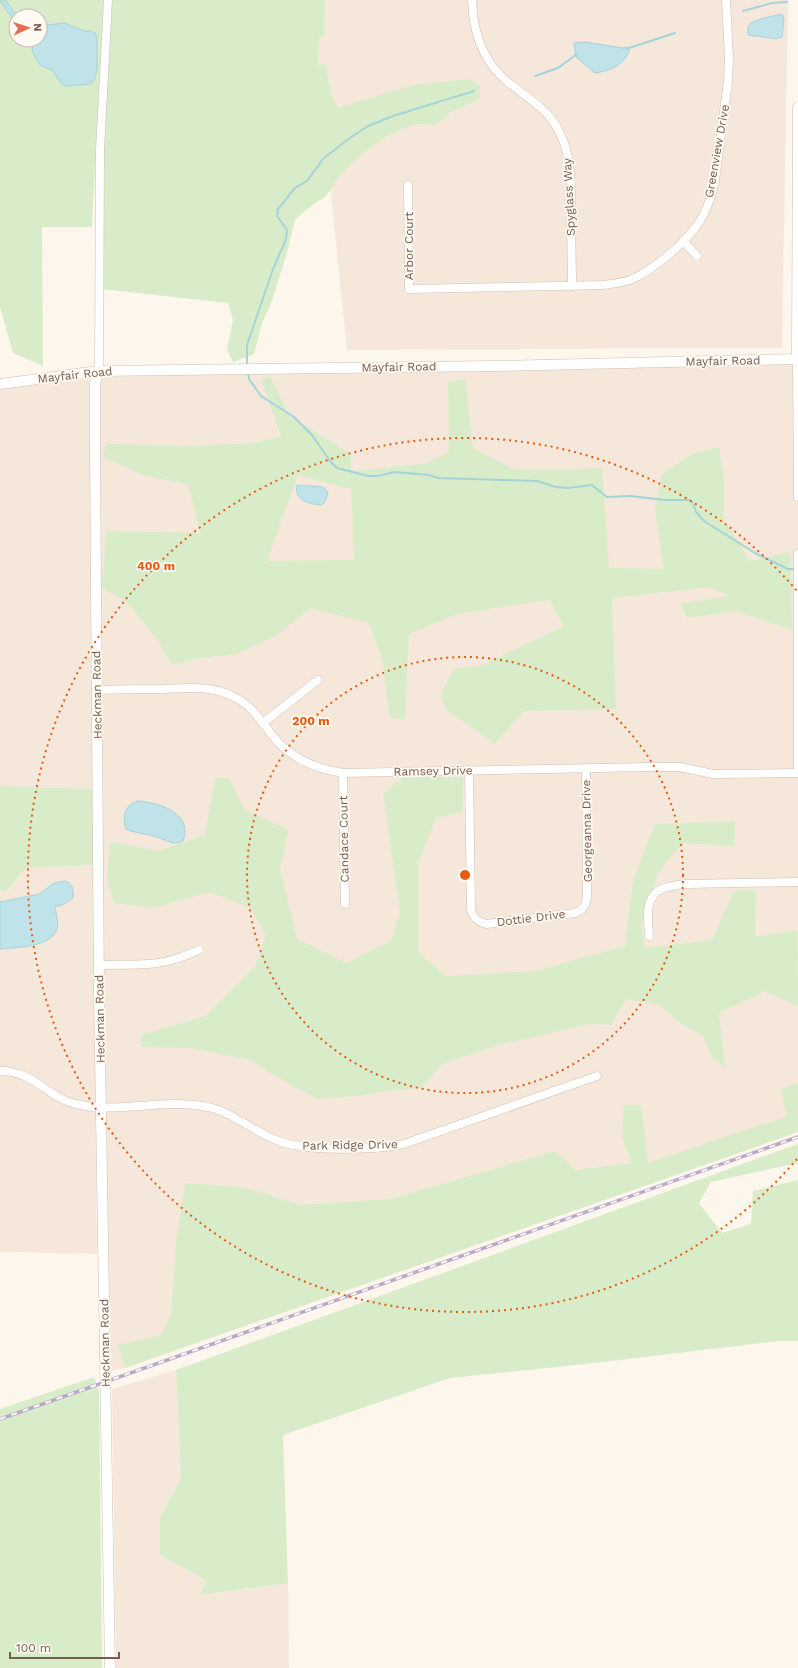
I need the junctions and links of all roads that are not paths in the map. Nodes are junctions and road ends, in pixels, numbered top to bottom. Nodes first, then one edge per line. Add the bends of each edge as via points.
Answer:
1 (108, 0) edge
2 (472, 0) edge
3 (726, 0) edge
4 (798, 107) edge
5 (798, 134) edge
6 (408, 185) dead end
7 (684, 241) junction
8 (698, 256) dead end
9 (572, 286) junction
10 (451, 288) joint
11 (798, 359) edge
12 (99, 371) junction
13 (0, 384) edge
14 (798, 497) edge
15 (798, 554) edge
16 (798, 590) edge
17 (318, 680) dead end
18 (97, 690) junction
19 (263, 723) junction
20 (586, 768) junction
21 (798, 768) edge
22 (469, 770) junction
23 (343, 773) junction
24 (798, 773) edge
25 (798, 882) edge
26 (587, 894) joint
27 (345, 904) dead end
28 (649, 936) dead end
29 (198, 950) dead end
30 (99, 964) junction
31 (0, 1071) edge
32 (597, 1076) dead end
33 (101, 1107) junction
34 (110, 1668) edge

1 - 12 street via 100,150
2 - 9 street, Spyglass Way via 477,39 489,61 507,82 544,110 564,142 570,169
3 - 7 street, Greenview Drive via 728,81 715,180 707,207 696,227
4 - 5 street
5 - 11 street
6 - 10 street, Arbor Court via 409,289
7 - 8 street
7 - 9 street, Greenview Drive via 650,269 628,280 602,285
9 - 10 street, Greenview Drive
11 - 12 street, Mayfair Road
11 - 14 street
12 - 13 street, Mayfair Road
12 - 18 street, Heckman Road via 96,384 95,448
15 - 16 street
16 - 21 street
17 - 19 street
18 - 19 street, Ramsey Drive via 210,689 245,703
18 - 30 street, Heckman Road
19 - 23 street, Ramsey Drive via 296,758 321,769
20 - 22 street, Ramsey Drive
20 - 24 street, Ramsey Drive via 680,767 714,774
20 - 26 street, Georgeanna Drive
22 - 23 street, Ramsey Drive
22 - 26 street, Dottie Drive via 473,915 487,924 578,912 586,906
23 - 27 street, Candace Court
25 - 28 street via 687,884 660,889 649,904
29 - 30 street via 175,959 146,964
30 - 33 street, Heckman Road
31 - 33 street, Park Ridge Drive via 24,1074 56,1096 72,1103
32 - 33 street, Park Ridge Drive via 411,1142 392,1146 312,1148 290,1145 266,1136 230,1114 203,1106 188,1104
33 - 34 street, Heckman Road

